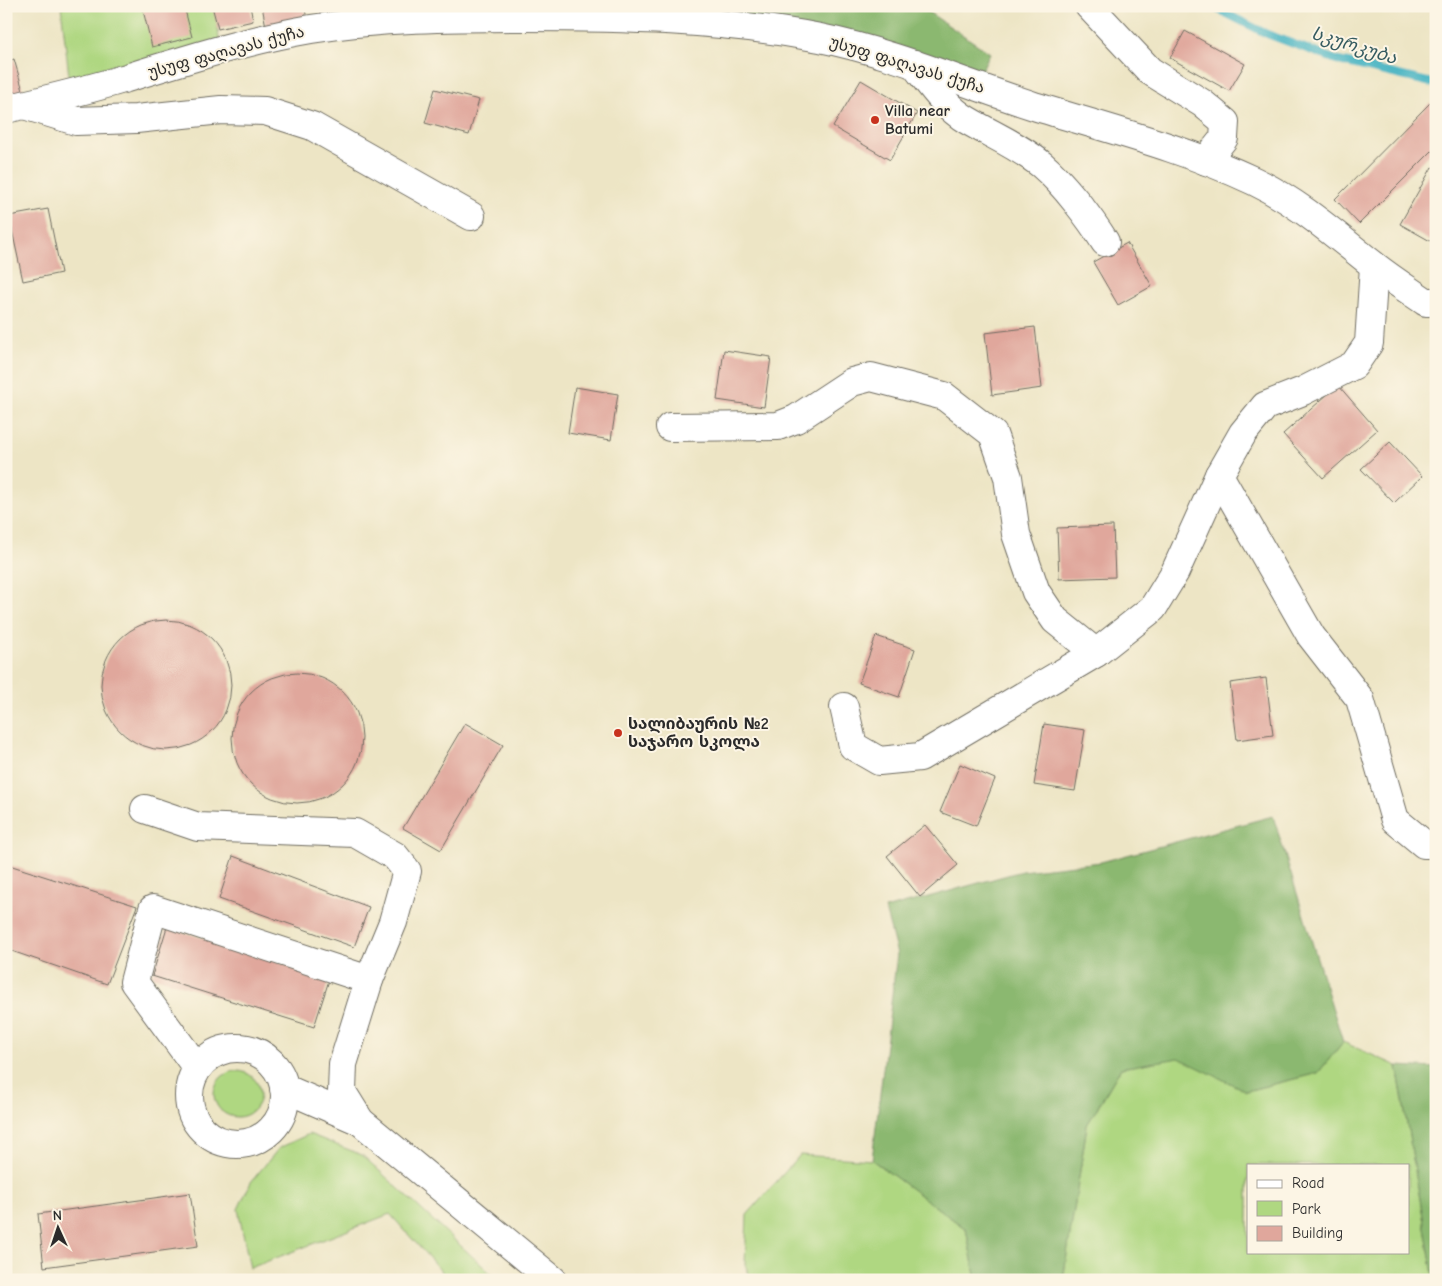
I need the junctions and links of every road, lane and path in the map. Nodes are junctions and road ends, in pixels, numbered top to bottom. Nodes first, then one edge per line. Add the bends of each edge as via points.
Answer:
1 (424, 6) edge
2 (1089, 6) edge
3 (369, 23) junction
4 (914, 64) junction
5 (15, 107) edge
6 (1206, 161) junction
7 (471, 216) dead end
8 (1106, 242) dead end
9 (1374, 266) junction
10 (1436, 302) edge
11 (670, 427) dead end
12 (1219, 475) junction
13 (1096, 653) junction
14 (844, 707) dead end
15 (145, 809) dead end
16 (1436, 844) edge
17 (368, 980) junction
18 (197, 1068) junction
19 (284, 1088) junction
20 (360, 1122) junction
21 (552, 1280) edge

1 - 3 street
2 - 6 street via 1150,71 1202,103 1225,122 1224,138
3 - 4 street, უსუფ ფაღავას ქუჩა via 509,17 664,19 821,39
3 - 5 street, უსუფ ფაღავას ქუჩა via 268,37 79,92
4 - 6 street, უსუფ ფაღავას ქუჩა
4 - 8 street via 944,101 965,119 1009,142 1043,166 1094,223
5 - 7 street via 76,121 136,119 221,110 266,111 312,126
6 - 9 street, უსუფ ფაღავას ქუჩა via 1255,182 1309,213
9 - 10 street, უსუფ ფაღავას ქუჩა via 1426,302
9 - 12 street via 1369,343 1354,365 1265,406 1243,433
11 - 13 street via 778,426 796,419 852,382 871,377 944,396 993,434 1008,477 1016,534 1036,592 1055,620
12 - 13 street via 1175,572 1153,608
12 - 16 street via 1311,636 1360,699 1395,820 1424,844
13 - 14 street via 920,757 879,761 853,746
15 - 17 street via 198,827 355,833 395,856 407,871 393,922
17 - 18 street via 153,909 134,982
17 - 20 street via 343,1064 342,1092
18 - 19 street via 223,1050 239,1048 268,1060 279,1073
18 - 19 street via 190,1082 188,1098 192,1113 200,1127 212,1137 226,1142 242,1144 257,1140 270,1131 284,1104
19 - 20 street
20 - 21 street

